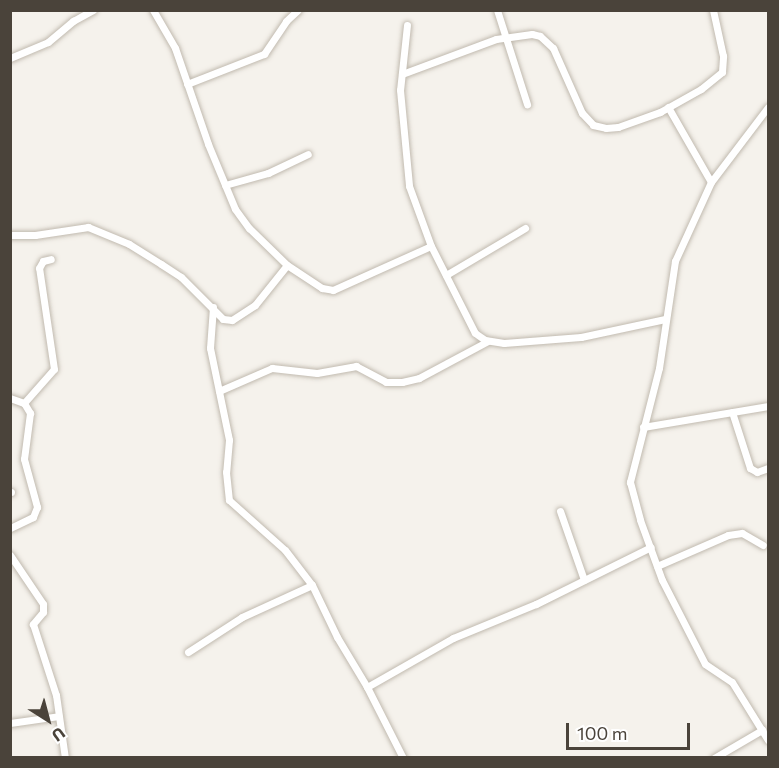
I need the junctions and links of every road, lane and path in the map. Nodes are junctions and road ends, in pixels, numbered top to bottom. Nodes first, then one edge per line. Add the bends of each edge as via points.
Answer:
1 (93, 10) edge
2 (153, 10) edge
3 (298, 10) edge
4 (497, 10) edge
5 (713, 10) edge
6 (407, 25) dead end
7 (507, 36) junction
8 (10, 58) edge
9 (402, 74) junction
10 (187, 84) junction
11 (527, 104) dead end
12 (668, 107) junction
13 (768, 107) edge
14 (308, 154) dead end
15 (711, 182) junction
16 (225, 185) junction
17 (525, 228) dead end
18 (10, 235) edge
19 (430, 246) junction
20 (51, 259) dead end
21 (287, 265) junction
22 (446, 275) junction
23 (213, 307) junction
24 (665, 319) junction
25 (488, 341) junction
26 (219, 391) junction
27 (10, 398) edge
28 (24, 403) junction
29 (768, 406) edge
30 (732, 412) junction
31 (643, 427) junction
32 (768, 468) edge
33 (560, 511) dead end
34 (10, 528) edge
35 (763, 545) dead end
36 (651, 548) junction
37 (10, 555) edge
38 (657, 566) junction
39 (584, 580) junction
40 (312, 585) junction
41 (188, 652) dead end
42 (367, 687) junction
43 (59, 716) junction
44 (10, 723) edge
45 (762, 730) junction
46 (768, 740) edge
47 (65, 758) edge
48 (403, 758) edge
49 (714, 758) edge

1 - 8 street via 48,42
2 - 10 street via 175,48
3 - 10 street via 264,54
4 - 7 street
5 - 12 street via 723,56 722,72
6 - 9 street
7 - 9 street
7 - 11 street
7 - 12 street via 532,34 548,42 582,113 593,125 618,127
9 - 19 street via 409,186
10 - 16 street
12 - 15 street
13 - 15 street
14 - 16 street via 268,173
15 - 24 street via 675,261
16 - 21 street via 243,220
17 - 22 street
18 - 23 street via 88,227 129,244 161,264
19 - 21 street via 333,290 322,288
19 - 22 street
20 - 28 street via 41,262 39,268 54,369
21 - 23 street via 255,305 232,320 223,319
22 - 25 street via 475,333
23 - 26 street via 210,348
24 - 25 street via 581,337
24 - 31 street via 659,368
25 - 26 street via 419,378 402,382 386,381 356,366 316,373 272,368
26 - 40 street via 229,440 226,472 230,502 285,550
27 - 28 street
28 - 34 street via 30,413 24,459 37,507 33,517
29 - 30 street
30 - 31 street
30 - 32 street via 750,468 757,472
31 - 36 street via 630,482 636,511
33 - 39 street
35 - 38 street via 742,533 728,535
36 - 38 street
36 - 39 street
37 - 43 street via 44,604 33,624
38 - 45 street via 705,664 732,682
39 - 42 street via 453,638
40 - 41 street via 242,617
40 - 42 street
42 - 48 street
43 - 44 street
43 - 47 street
45 - 46 street
45 - 49 street

